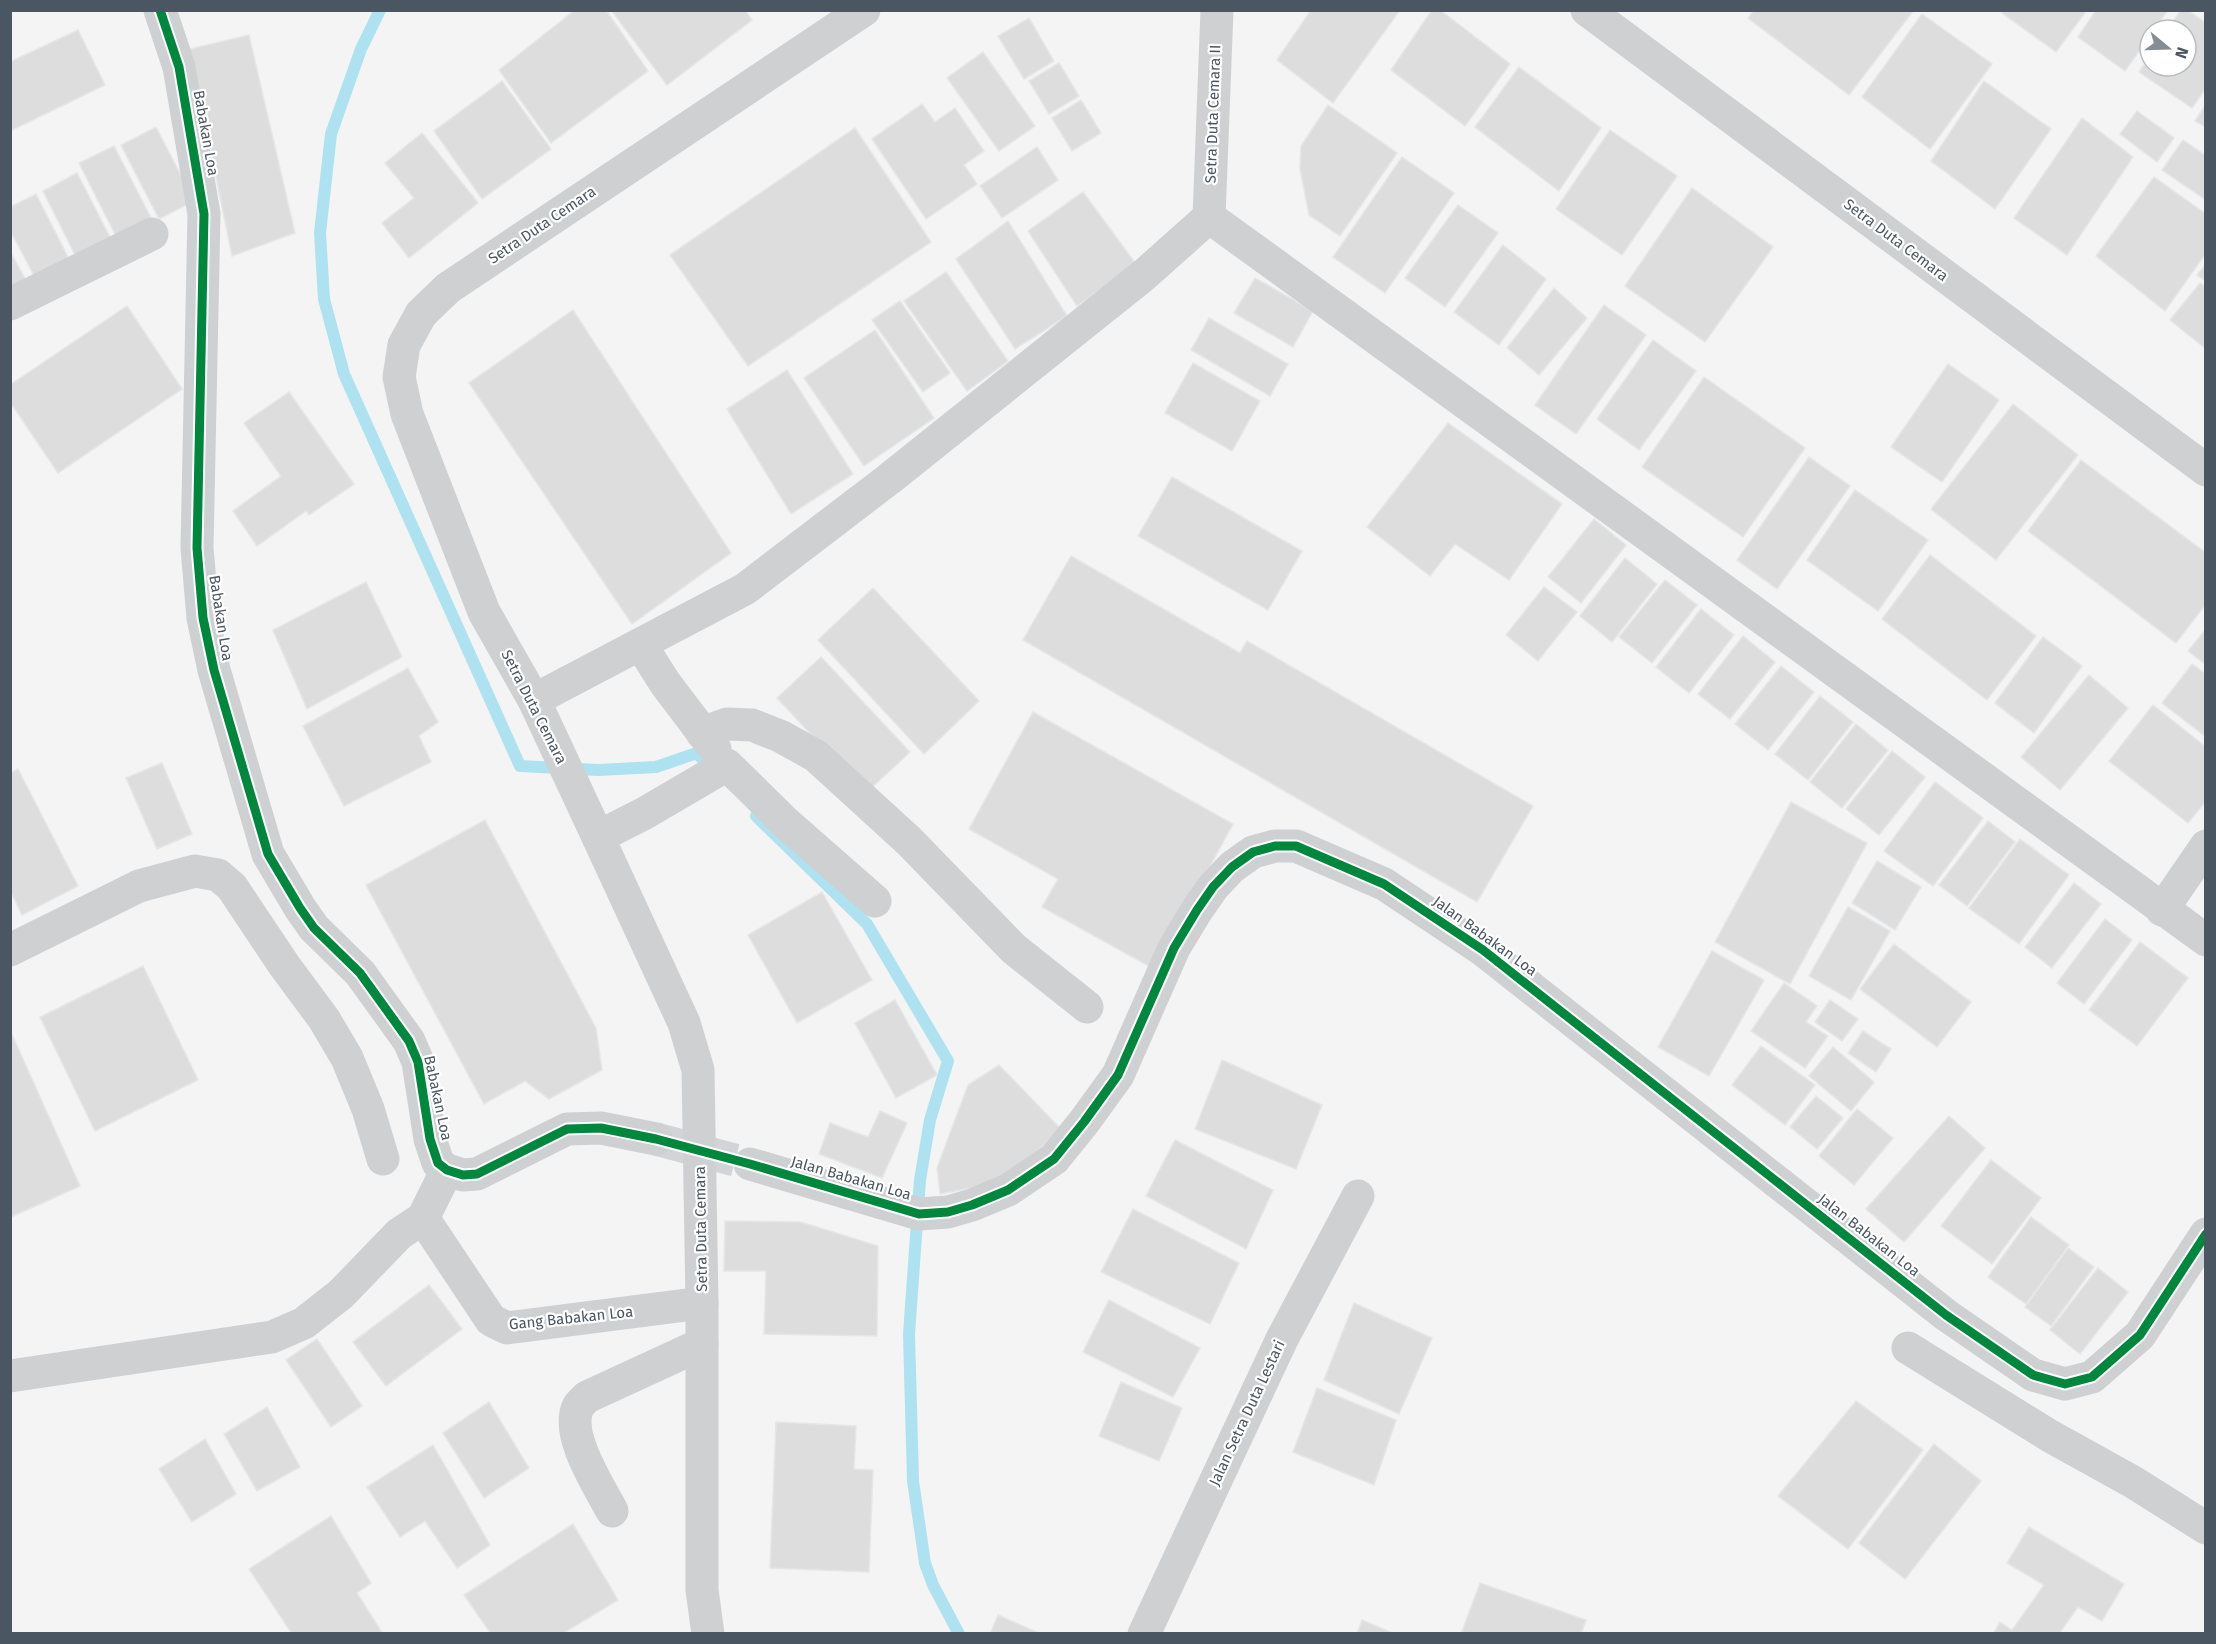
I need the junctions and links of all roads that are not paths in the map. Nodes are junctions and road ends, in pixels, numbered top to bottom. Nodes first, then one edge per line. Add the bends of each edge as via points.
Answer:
1 (160, 10) edge
2 (864, 10) edge
3 (1217, 10) edge
4 (1587, 10) edge
5 (1209, 216) junction
6 (152, 234) dead end
7 (10, 304) edge
8 (2205, 470) edge
9 (641, 645) junction
10 (534, 700) junction
11 (702, 732) junction
12 (727, 765) junction
13 (598, 837) junction
14 (2205, 846) edge
15 (875, 901) dead end
16 (2162, 910) junction
17 (2205, 940) edge
18 (10, 950) edge
19 (1087, 1007) dead end
20 (656, 1139) tunnel mouth
21 (383, 1159) dead end
22 (750, 1164) tunnel mouth
23 (447, 1170) junction
24 (1358, 1196) dead end
25 (423, 1218) junction
26 (2205, 1234) edge
27 (702, 1303) junction
28 (702, 1344) junction
29 (1908, 1348) dead end
30 (10, 1376) edge
31 (612, 1511) dead end
32 (2205, 1528) edge
33 (708, 1634) edge
34 (1144, 1634) edge

1 - 23 street, Babakan Loa via 179,67 204,214 197,548 203,618 214,670 268,854 314,928 360,974 409,1041 418,1062 430,1139 438,1163
2 - 10 street, Setra Duta Cemara via 448,288 411,329 399,377 407,414 484,612
3 - 5 street, Setra Duta Cemara II
4 - 8 street, Setra Duta Cemara
5 - 9 street via 1144,275 745,589
5 - 16 street
6 - 7 street
9 - 10 street
9 - 11 street
10 - 13 street, Setra Duta Cemara
11 - 12 street
11 - 19 street via 727,724 752,725 816,756 909,841 1014,949
12 - 13 street
12 - 15 street via 793,830
13 - 27 street, Setra Duta Cemara via 684,1023 698,1070
14 - 16 street
16 - 17 street
18 - 21 street via 139,886 195,871 218,875 232,886 347,1058
20 - 23 street via 601,1128 567,1129 477,1174
22 - 26 street, Jalan Babakan Loa via 919,1214 948,1212 1008,1190 1054,1159 1118,1075 1174,948 1213,887 1253,852 1296,846 1384,884 1483,950 1946,1315 2033,1375 2065,1384 2092,1377 2140,1335
23 - 25 street
24 - 34 street, Jalan Setra Duta Lestari via 1282,1339
25 - 27 street, Gang Babakan Loa via 491,1320 507,1328
25 - 30 street via 399,1234 342,1294 304,1323 272,1337
27 - 28 street, Setra Duta Cemara
28 - 31 street via 587,1397 578,1407 575,1433
28 - 33 street, Setra Duta Cemara via 702,1590
29 - 32 street

